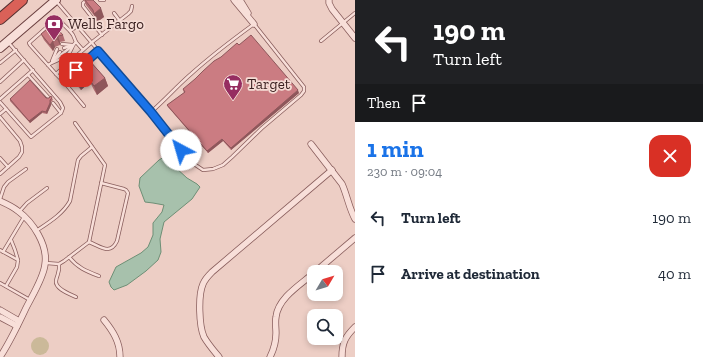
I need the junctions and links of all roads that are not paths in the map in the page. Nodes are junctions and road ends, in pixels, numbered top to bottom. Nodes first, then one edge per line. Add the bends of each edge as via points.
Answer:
1 (22, 0) edge
2 (56, 0) edge
3 (87, 0) edge
4 (100, 0) edge
5 (104, 0) edge
6 (234, 0) edge
7 (240, 0) edge
8 (328, 0) edge
9 (132, 6) dead end
10 (114, 13) dead end
11 (355, 13) edge
12 (0, 19) edge
13 (120, 20) junction
14 (343, 23) junction
15 (254, 24) junction
16 (76, 26) junction
17 (70, 31) junction
18 (102, 35) junction
19 (355, 38) edge
20 (8, 41) junction
21 (321, 41) dead end
22 (76, 42) junction
23 (92, 43) junction
24 (73, 45) junction
25 (63, 46) dead end
26 (0, 48) edge
27 (16, 50) junction
28 (58, 50) dead end
29 (83, 50) junction
30 (98, 51) junction
31 (24, 60) junction
32 (52, 62) junction
33 (0, 64) edge
34 (48, 64) junction
35 (33, 70) junction
36 (56, 74) junction
37 (28, 75) junction
38 (0, 82) edge
39 (64, 82) junction
40 (49, 98) edge
41 (0, 100) edge
42 (53, 103) dead end
43 (84, 106) dead end
44 (6, 109) junction
45 (151, 112) junction
46 (61, 113) junction
47 (0, 115) edge
48 (75, 123) dead end
49 (311, 144) dead end
50 (92, 147) junction
51 (0, 158) edge
52 (8, 167) junction
53 (26, 169) dead end
54 (332, 170) junction
55 (0, 174) edge
56 (101, 183) junction
57 (47, 188) dead end
58 (0, 200) edge
59 (19, 212) junction
60 (24, 217) junction
61 (355, 219) edge
62 (36, 231) junction
63 (355, 238) edge
64 (10, 240) junction
65 (89, 242) junction
66 (2, 251) edge
67 (69, 257) junction
68 (18, 260) junction
69 (46, 262) junction
70 (59, 264) junction
71 (324, 265) edge
72 (99, 276) dead end
73 (307, 280) edge
74 (0, 283) edge
75 (6, 286) junction
76 (76, 297) dead end
77 (30, 300) junction
78 (0, 310) edge
79 (0, 317) edge
80 (104, 320) dead end
81 (18, 324) junction
82 (355, 327) edge
83 (0, 357) edge
84 (120, 357) edge
85 (219, 357) edge
86 (270, 357) edge
87 (342, 357) edge

1 - 12 highway
2 - 16 lane
2 - 20 street
3 - 18 lane via 83,6
4 - 5 lane
6 - 15 street
7 - 15 street
8 - 14 street
9 - 13 lane via 131,11
10 - 13 lane
11 - 14 lane
13 - 18 lane
14 - 19 street
14 - 21 lane
15 - 45 lane via 190,74
15 - 45 lane via 304,87 304,91 223,165 203,170 191,162
16 - 17 lane
16 - 23 lane
17 - 22 lane
17 - 34 lane via 57,19 30,42
18 - 23 lane
20 - 26 street
20 - 27 lane
22 - 24 lane
22 - 29 lane
23 - 29 lane
23 - 30 lane
24 - 25 lane
24 - 32 lane via 63,58
27 - 31 lane
27 - 33 lane
28 - 32 lane
29 - 36 lane
30 - 39 lane
30 - 45 lane
31 - 35 lane
31 - 38 lane
32 - 34 lane
34 - 36 lane
35 - 37 lane
35 - 46 lane via 60,102 63,108
36 - 39 lane
37 - 40 lane
37 - 41 lane
39 - 43 lane
41 - 44 lane
42 - 46 lane
44 - 46 lane via 31,137
44 - 47 lane
47 - 52 lane via 22,147 19,157
48 - 50 lane
49 - 54 street
50 - 56 lane via 105,165
50 - 62 lane via 78,160 67,206
51 - 52 lane
52 - 55 lane
53 - 58 lane via 8,182
54 - 61 street via 342,184
54 - 85 street via 206,278 200,293 202,332
56 - 65 lane
56 - 65 lane via 124,189 128,193 117,241 113,248 108,250
57 - 59 lane
58 - 59 street
59 - 60 street
60 - 62 street
60 - 64 lane
62 - 69 street via 44,247
63 - 71 street
64 - 66 lane
64 - 68 lane
65 - 67 lane
66 - 68 lane
67 - 70 lane
67 - 72 lane via 79,267
68 - 75 lane via 17,267
69 - 70 lane
69 - 77 street
70 - 76 lane via 56,285
73 - 86 street via 288,295 278,309 275,342
74 - 75 lane
75 - 77 lane
77 - 81 street
78 - 81 street
79 - 81 street
80 - 84 street via 116,336
81 - 83 street
82 - 87 street via 344,340

